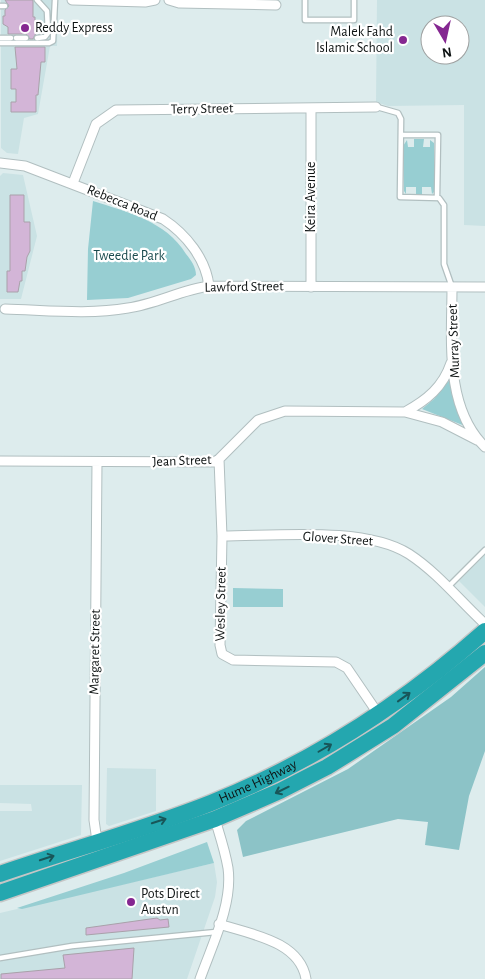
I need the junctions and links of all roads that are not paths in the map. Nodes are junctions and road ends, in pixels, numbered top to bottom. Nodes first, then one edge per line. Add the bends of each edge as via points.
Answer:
1 (37, 0) edge
2 (55, 0) edge
3 (154, 0) edge
4 (169, 0) edge
5 (305, 0) edge
6 (354, 0) edge
7 (75, 1) edge
8 (242, 2) edge
9 (276, 5) dead end
10 (0, 38) edge
11 (26, 38) dead end
12 (37, 38) dead end
13 (0, 43) edge
14 (376, 106) joint
15 (311, 108) junction
16 (401, 135) junction
17 (0, 163) edge
18 (73, 183) junction
19 (437, 197) junction
20 (209, 286) junction
21 (311, 287) junction
22 (452, 287) junction
23 (485, 287) edge
24 (5, 309) dead end
25 (452, 360) junction
26 (405, 412) junction
27 (477, 440) junction
28 (485, 447) edge
29 (220, 459) junction
30 (0, 461) edge
31 (97, 462) junction
32 (222, 536) junction
33 (485, 550) edge
34 (448, 587) junction
35 (485, 624) edge
36 (485, 631) edge
37 (485, 653) edge
38 (379, 714) junction
39 (210, 803) junction
40 (215, 820) junction
41 (97, 841) junction
42 (0, 874) edge
43 (0, 893) edge
44 (218, 928) junction
45 (0, 958) edge
46 (200, 979) edge
47 (306, 979) edge

1 - 12 lane via 46,4 47,11 47,36
2 - 13 lane via 53,41
3 - 7 street
4 - 8 street via 179,3
5 - 6 lane via 304,20 354,20
8 - 9 street
10 - 11 lane
14 - 15 street, Terry Street
14 - 16 lane via 400,116
15 - 18 street, Terry Street via 116,110 96,124
15 - 21 street, Keira Avenue
16 - 19 lane via 438,135
16 - 19 lane via 400,197
17 - 18 street, Rebecca Road via 25,166
18 - 20 street, Rebecca Road via 169,223 196,253
19 - 22 lane via 444,204 444,264
20 - 21 street, Lawford Street
20 - 24 street, Lawford Street via 118,310
21 - 22 street, Lawford Street
22 - 23 street, Lawford Street
22 - 25 street, Murray Street
25 - 26 street via 438,389
25 - 27 street, Murray Street via 458,398
26 - 27 street, Jean Street via 442,422
26 - 29 street, Jean Street via 275,412 258,420
27 - 28 street, Murray Street
29 - 31 street, Jean Street via 206,463
29 - 32 street, Wesley Street
30 - 31 street, Jean Street
31 - 41 street, Margaret Street via 94,820
32 - 34 street, Glover Street via 369,538 407,553
32 - 38 street, Wesley Street via 222,654 233,660 336,662 350,671
33 - 34 lane
34 - 35 street, Glover Street
38 -> 36 highway, Hume Highway via 431,677
37 -> 40 highway, Hume Highway via 418,708 355,750 280,791
39 -> 38 highway, Hume Highway via 303,760
39 - 40 street
41 -> 39 highway, Hume Highway
40 - 43 highway, Hume Highway
40 - 44 street via 229,876 228,893
42 -> 41 highway, Hume Highway
44 - 45 lane
44 - 46 street
44 - 47 street via 286,948 302,963

